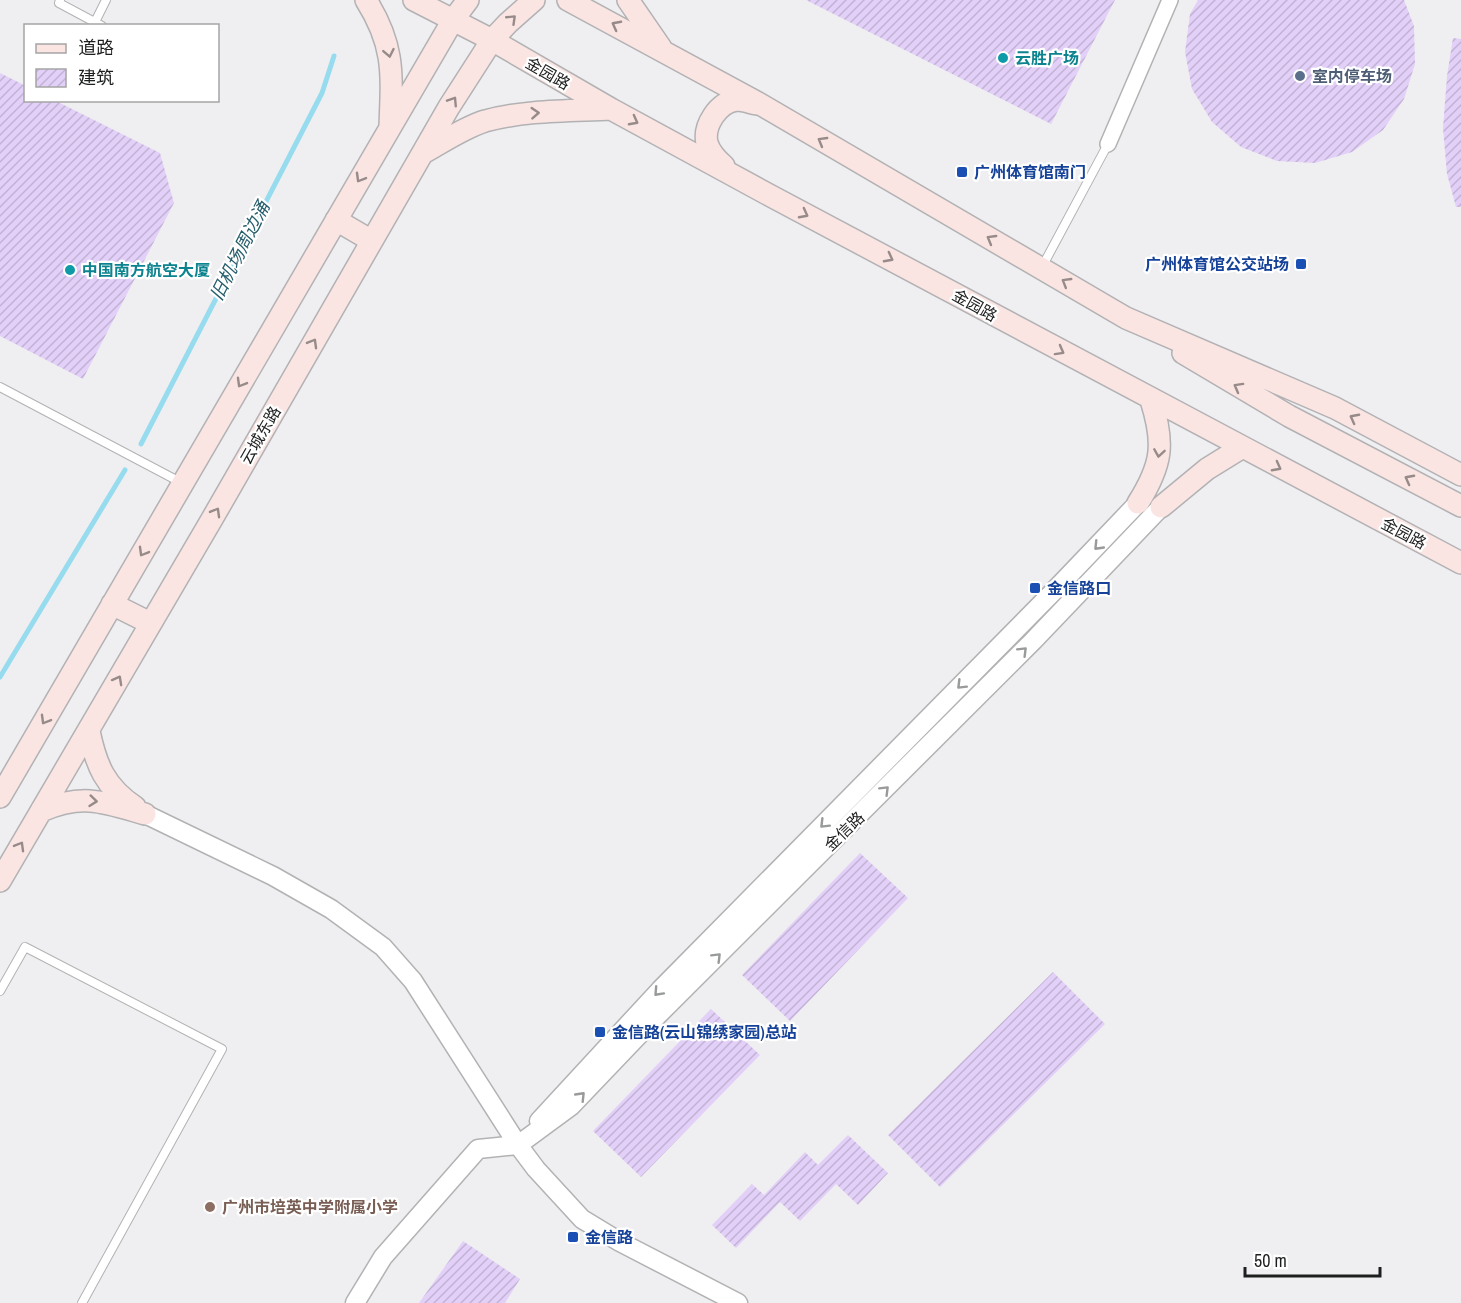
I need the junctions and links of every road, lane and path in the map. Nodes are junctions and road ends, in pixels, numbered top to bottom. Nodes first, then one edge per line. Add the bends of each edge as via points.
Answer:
1 (60, 0) edge
2 (106, 0) edge
3 (366, 0) edge
4 (414, 0) edge
5 (468, 0) edge
6 (534, 0) edge
7 (568, 0) edge
8 (628, 0) edge
9 (1170, 0) edge
10 (453, 20) junction
11 (98, 24) edge
12 (492, 40) junction
13 (663, 51) junction
14 (760, 104) junction
15 (611, 109) junction
16 (390, 128) junction
17 (1108, 144) joint
18 (422, 153) junction
19 (732, 174) junction
20 (336, 220) junction
21 (372, 241) junction
22 (1042, 268) junction
23 (1126, 318) junction
24 (0, 387) edge
25 (1151, 400) junction
26 (1241, 448) junction
27 (1461, 475) edge
28 (183, 483) junction
29 (1138, 503) joint
30 (1461, 506) edge
31 (1161, 507) joint
32 (1461, 563) edge
33 (112, 604) junction
34 (150, 623) junction
35 (89, 731) junction
36 (0, 796) edge
37 (41, 811) junction
38 (146, 814) junction
39 (0, 881) edge
40 (0, 991) edge
41 (518, 1145) junction
42 (82, 1303) edge
43 (355, 1303) edge
44 (738, 1303) edge

1 - 11 lane via 59,3
2 - 11 lane
3 -> 16 main road via 387,41 391,62
4 - 10 main road, 金园路
5 - 10 main road
12 -> 6 main road, 云城东路
13 -> 7 main road
8 - 13 main road
9 - 17 street
10 - 12 main road, 金园路
10 - 16 main road
12 - 15 main road, 金园路
18 -> 12 main road, 云城东路
13 - 14 main road
14 - 19 main road via 736,100 709,121 707,142 713,156
22 -> 14 main road
18 -> 15 main road via 484,122 520,114
15 -> 19 main road, 金园路
16 -> 20 main road
17 - 22 lane
18 - 21 main road, 云城东路
19 -> 25 main road, 金园路
20 - 21 main road
20 -> 28 main road
34 -> 21 main road, 云城东路
23 -> 22 main road
27 -> 23 main road via 1335,408
30 -> 23 main road via 1279,410
24 - 28 lane
25 - 26 main road, 金园路
25 -> 29 main road via 1159,428 1160,459
26 - 31 main road
26 -> 32 main road, 金园路
28 -> 33 main road
29 -> 41 street, 金信路 via 660,990
41 -> 31 street, 金信路 via 571,1106 1017,658
33 - 34 main road
33 -> 36 main road
35 -> 34 main road, 云城东路
35 - 37 main road, 云城东路
35 - 38 main road via 94,753 111,787
37 -> 38 main road via 77,800
39 -> 37 main road, 云城东路
38 - 41 street via 331,909 383,947 413,981
40 - 42 lane via 26,947 222,1049
41 - 43 street via 478,1149 383,1257
41 - 44 street via 582,1219

